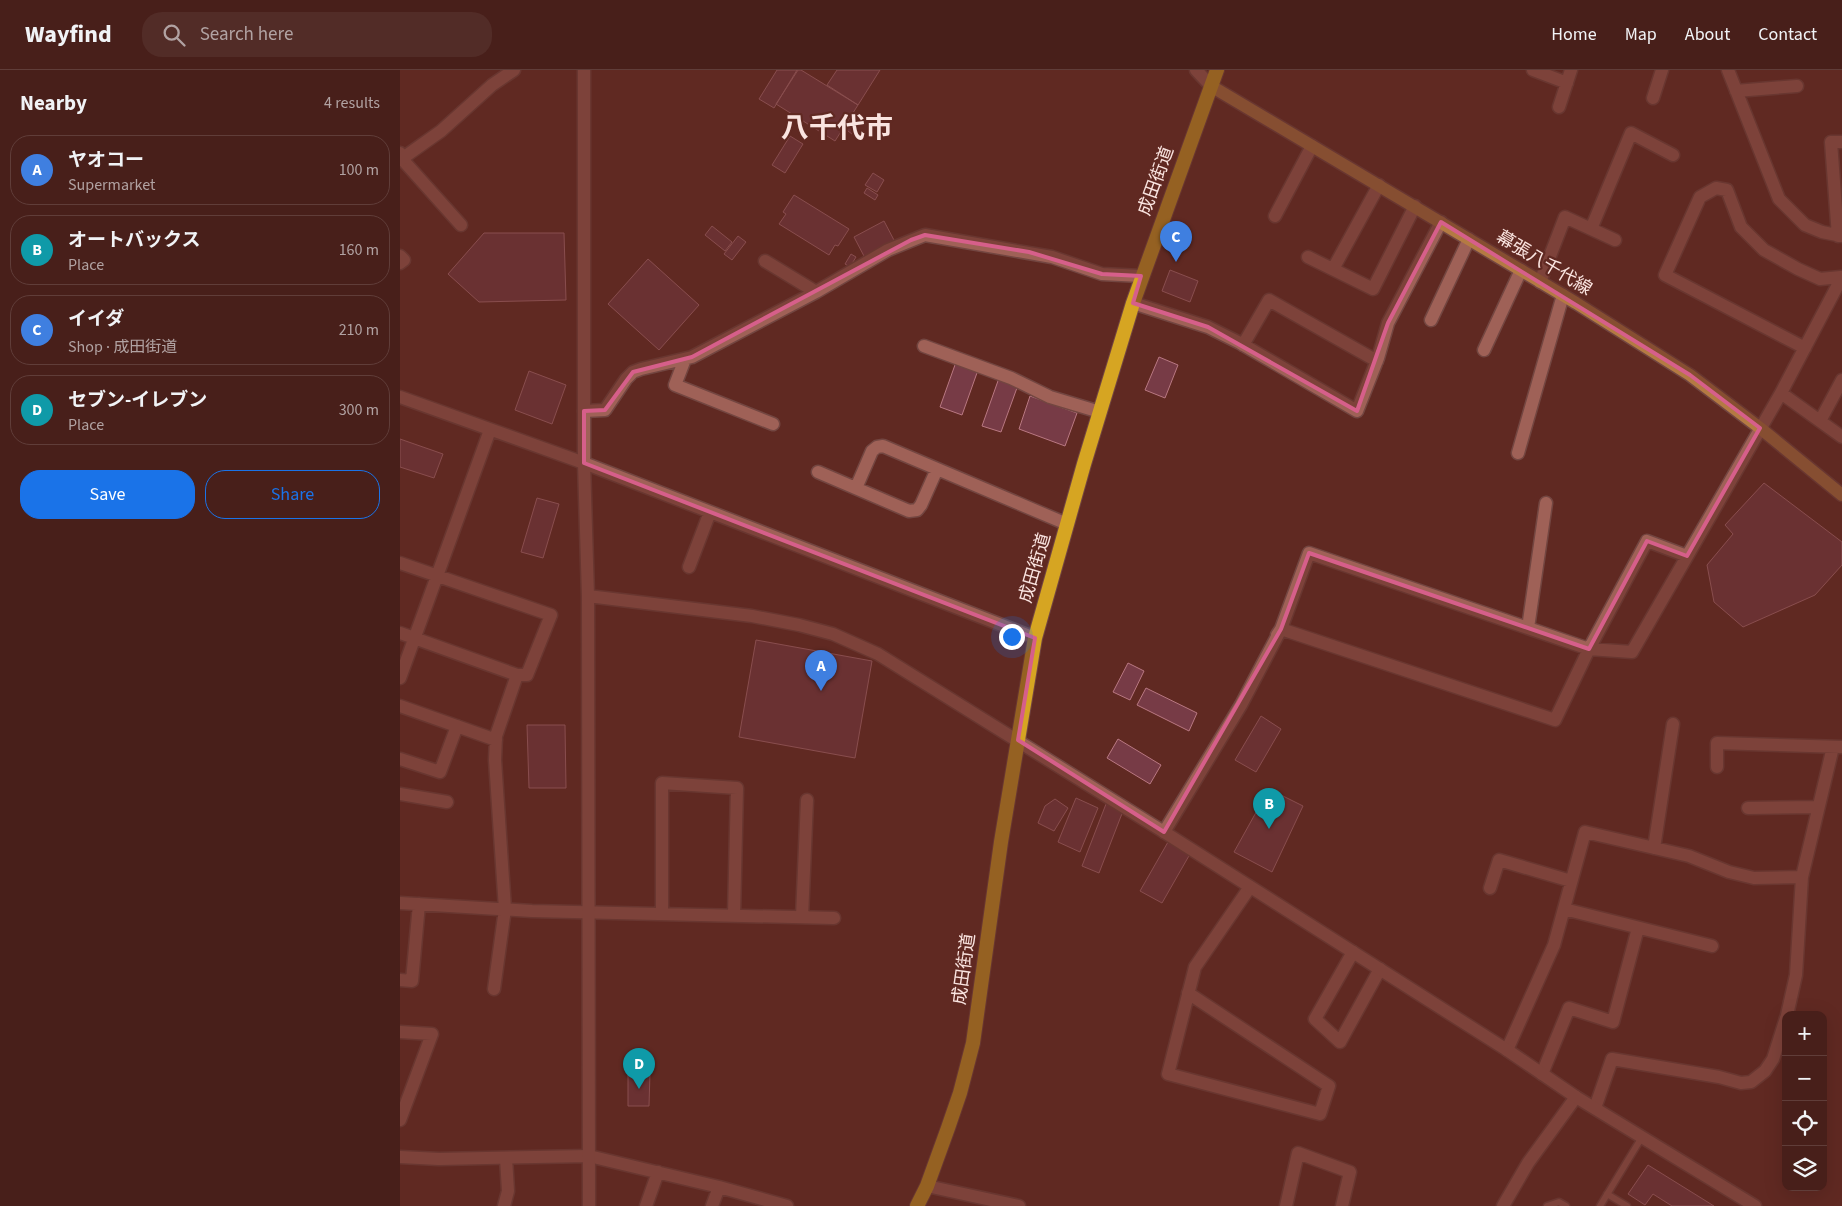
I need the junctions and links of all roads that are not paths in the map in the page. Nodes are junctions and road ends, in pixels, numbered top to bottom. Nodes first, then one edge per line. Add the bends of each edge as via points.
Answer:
1 (514, 70) edge
2 (584, 70) edge
3 (1196, 70) edge
4 (1217, 70) edge
5 (1533, 70) edge
6 (1571, 70) edge
7 (1662, 70) edge
8 (1728, 70) edge
9 (1567, 83) junction
10 (1211, 86) junction
11 (1797, 86) dead end
12 (1736, 91) junction
13 (1653, 98) dead end
14 (1559, 107) dead end
15 (1842, 142) edge
16 (1312, 146) junction
17 (1672, 155) dead end
18 (400, 157) edge
19 (1379, 185) junction
20 (1415, 206) junction
21 (1275, 216) dead end
22 (1441, 222) junction
23 (461, 225) dead end
24 (1591, 229) junction
25 (1840, 236) edge
26 (1469, 239) junction
27 (1615, 240) dead end
28 (400, 256) edge
29 (1308, 257) dead end
30 (765, 261) dead end
31 (400, 263) edge
32 (1333, 270) junction
33 (1521, 270) junction
34 (1141, 276) junction
35 (1842, 277) edge
36 (1540, 282) junction
37 (816, 292) junction
38 (1563, 295) junction
39 (1133, 303) junction
40 (1431, 320) dead end
41 (1244, 345) junction
42 (924, 346) dead end
43 (1804, 348) junction
44 (1484, 350) dead end
45 (685, 359) junction
46 (1377, 360) junction
47 (1842, 380) edge
48 (1781, 393) junction
49 (400, 398) edge
50 (584, 411) junction
51 (1100, 412) junction
52 (1820, 421) junction
53 (772, 424) dead end
54 (1760, 428) junction
55 (490, 430) junction
56 (1842, 437) edge
57 (1518, 454) dead end
58 (584, 463) junction
59 (937, 469) junction
60 (818, 472) dead end
61 (856, 488) junction
62 (1842, 495) edge
63 (1546, 503) dead end
64 (710, 512) junction
65 (1067, 524) junction
66 (1687, 556) junction
67 (400, 563) edge
68 (689, 567) dead end
69 (437, 576) junction
70 (588, 596) junction
71 (1528, 628) junction
72 (1281, 629) junction
73 (400, 633) edge
74 (415, 638) junction
75 (1035, 638) junction
76 (1588, 649) junction
77 (516, 675) junction
78 (400, 678) edge
79 (400, 706) edge
80 (1673, 724) dead end
81 (457, 726) junction
82 (496, 740) junction
83 (1018, 740) junction
84 (1838, 747) edge
85 (400, 760) edge
86 (1718, 767) dead end
87 (400, 794) edge
88 (806, 800) dead end
89 (447, 802) dead end
90 (1748, 808) dead end
91 (1818, 808) junction
92 (1164, 832) junction
93 (1654, 848) junction
94 (1802, 877) junction
95 (1571, 881) junction
96 (1250, 887) junction
97 (1490, 888) dead end
98 (400, 903) edge
99 (418, 904) junction
100 (504, 909) junction
101 (1564, 909) junction
102 (587, 911) junction
103 (662, 914) junction
104 (734, 916) junction
105 (802, 917) junction
106 (834, 918) dead end
107 (1638, 928) junction
108 (1712, 946) dead end
109 (1353, 952) junction
110 (1380, 969) junction
111 (400, 980) edge
112 (494, 989) dead end
113 (1188, 993) junction
114 (1787, 1011) edge
115 (1782, 1029) edge
116 (400, 1032) edge
117 (1507, 1050) junction
118 (1542, 1074) junction
119 (1576, 1097) junction
120 (1595, 1108) junction
121 (400, 1120) edge
122 (1642, 1137) junction
123 (589, 1156) junction
124 (400, 1157) edge
125 (506, 1158) junction
126 (658, 1172) junction
127 (927, 1186) junction
128 (719, 1187) junction
129 (1607, 1194) junction
130 (781, 1205) edge
131 (504, 1206) edge
132 (589, 1206) edge
133 (646, 1206) edge
134 (712, 1206) edge
135 (917, 1206) edge
136 (1019, 1206) edge
137 (1286, 1206) edge
138 (1342, 1206) edge
139 (1503, 1206) edge
140 (1547, 1206) edge
141 (1566, 1206) edge
142 (1600, 1206) edge
143 (1627, 1206) edge
144 (1755, 1206) edge

1 - 18 street via 492,84 442,131
2 - 50 street
3 - 10 street
4 - 10 highway, 成田街道
5 - 9 street
6 - 9 street
7 - 13 street
8 - 12 street
9 - 14 street
10 - 16 main road, 幕張八千代線
10 - 34 highway, 成田街道
11 - 12 street
12 - 25 street via 1779,199 1805,225
15 - 25 street via 1831,142
16 - 19 main road, 幕張八千代線
16 - 21 street
17 - 24 street via 1632,133
18 - 23 street
19 - 20 main road, 幕張八千代線
19 - 32 street
20 - 22 main road, 幕張八千代線
20 - 32 street via 1373,289
22 - 26 main road, 幕張八千代線
22 - 46 street via 1388,323
24 - 27 street
24 - 36 street via 1565,217
26 - 33 main road, 幕張八千代線
26 - 40 street
28 - 31 street via 404,260
29 - 32 street
30 - 37 street
33 - 36 main road, 幕張八千代線
33 - 44 street
34 - 37 street via 1102,274 1044,256 925,234 888,250
34 - 39 highway, 成田街道
35 - 43 street
35 - 43 street via 1820,278 1798,270 1764,250 1742,227 1727,190 1716,188 1700,197 1665,275
36 - 38 main road, 幕張八千代線
37 - 45 street
38 - 54 main road, 幕張八千代線 via 1690,375
38 - 57 street
39 - 41 street via 1208,327
39 - 51 highway, 成田街道
41 - 46 street via 1269,300
41 - 46 street via 1357,411
42 - 51 street via 1011,378 1050,397
43 - 48 street
45 - 50 street via 633,372 605,410
45 - 53 street via 675,385
47 - 52 street
48 - 52 street
48 - 54 street
49 - 55 street
50 - 58 street
51 - 65 highway, 成田街道
52 - 56 street
54 - 62 main road, 幕張八千代線
54 - 66 street
55 - 58 street
55 - 69 street
58 - 64 street
58 - 70 street
59 - 61 street via 883,446 877,447 872,451
59 - 61 street via 917,510 909,511
59 - 65 street
60 - 61 street
63 - 71 street
64 - 68 street
64 - 75 street
65 - 75 highway, 成田街道
66 - 76 street via 1632,652
66 - 76 street via 1647,541
67 - 69 street
69 - 74 street
69 - 77 street via 551,615 527,675
70 - 83 street via 752,616 833,634 878,654
70 - 102 street
71 - 72 street via 1308,554
71 - 76 street
72 - 76 street via 1555,720
72 - 92 street via 1241,705
73 - 74 street
74 - 77 street
74 - 78 street
75 - 83 highway, 成田街道
77 - 82 street
79 - 81 street
80 - 93 street
81 - 82 street
81 - 85 street via 440,772
82 - 100 street
83 - 92 street
83 - 127 highway, 成田街道 via 973,1043 960,1093
84 - 86 street via 1718,743
84 - 91 street
87 - 89 street
88 - 105 street
90 - 91 street
91 - 94 street
92 - 96 street
93 - 94 street via 1754,878
93 - 95 street via 1585,832
94 - 114 street via 1796,975
95 - 97 street via 1500,860
95 - 101 street
96 - 109 street
96 - 113 street via 1195,966
98 - 99 street
99 - 100 street
99 - 111 street via 412,981
100 - 102 street
100 - 112 street
101 - 107 street
101 - 117 street via 1554,945
102 - 103 street
102 - 123 street
103 - 104 street
103 - 104 street via 662,783 737,788
104 - 105 street
105 - 106 street
107 - 108 street
107 - 118 street via 1612,1022 1569,1008
109 - 110 street
109 - 110 street via 1315,1019 1340,1042
110 - 117 street
113 - 113 street via 1168,1074 1320,1114 1329,1086
115 - 120 street via 1766,1071 1751,1082 1741,1083 1612,1059
116 - 121 street via 432,1034
117 - 118 street
118 - 119 street
119 - 120 street
119 - 139 street via 1528,1163
120 - 122 street
122 - 129 lane
122 - 144 street
123 - 125 street
123 - 126 street
123 - 132 street
124 - 125 street
125 - 131 street via 508,1192
126 - 128 street
126 - 133 street
127 - 135 highway, 成田街道
127 - 136 street
128 - 130 street
128 - 134 street
129 - 142 lane
129 - 143 lane
137 - 138 street via 1298,1153 1350,1172
140 - 141 lane via 1559,1202

